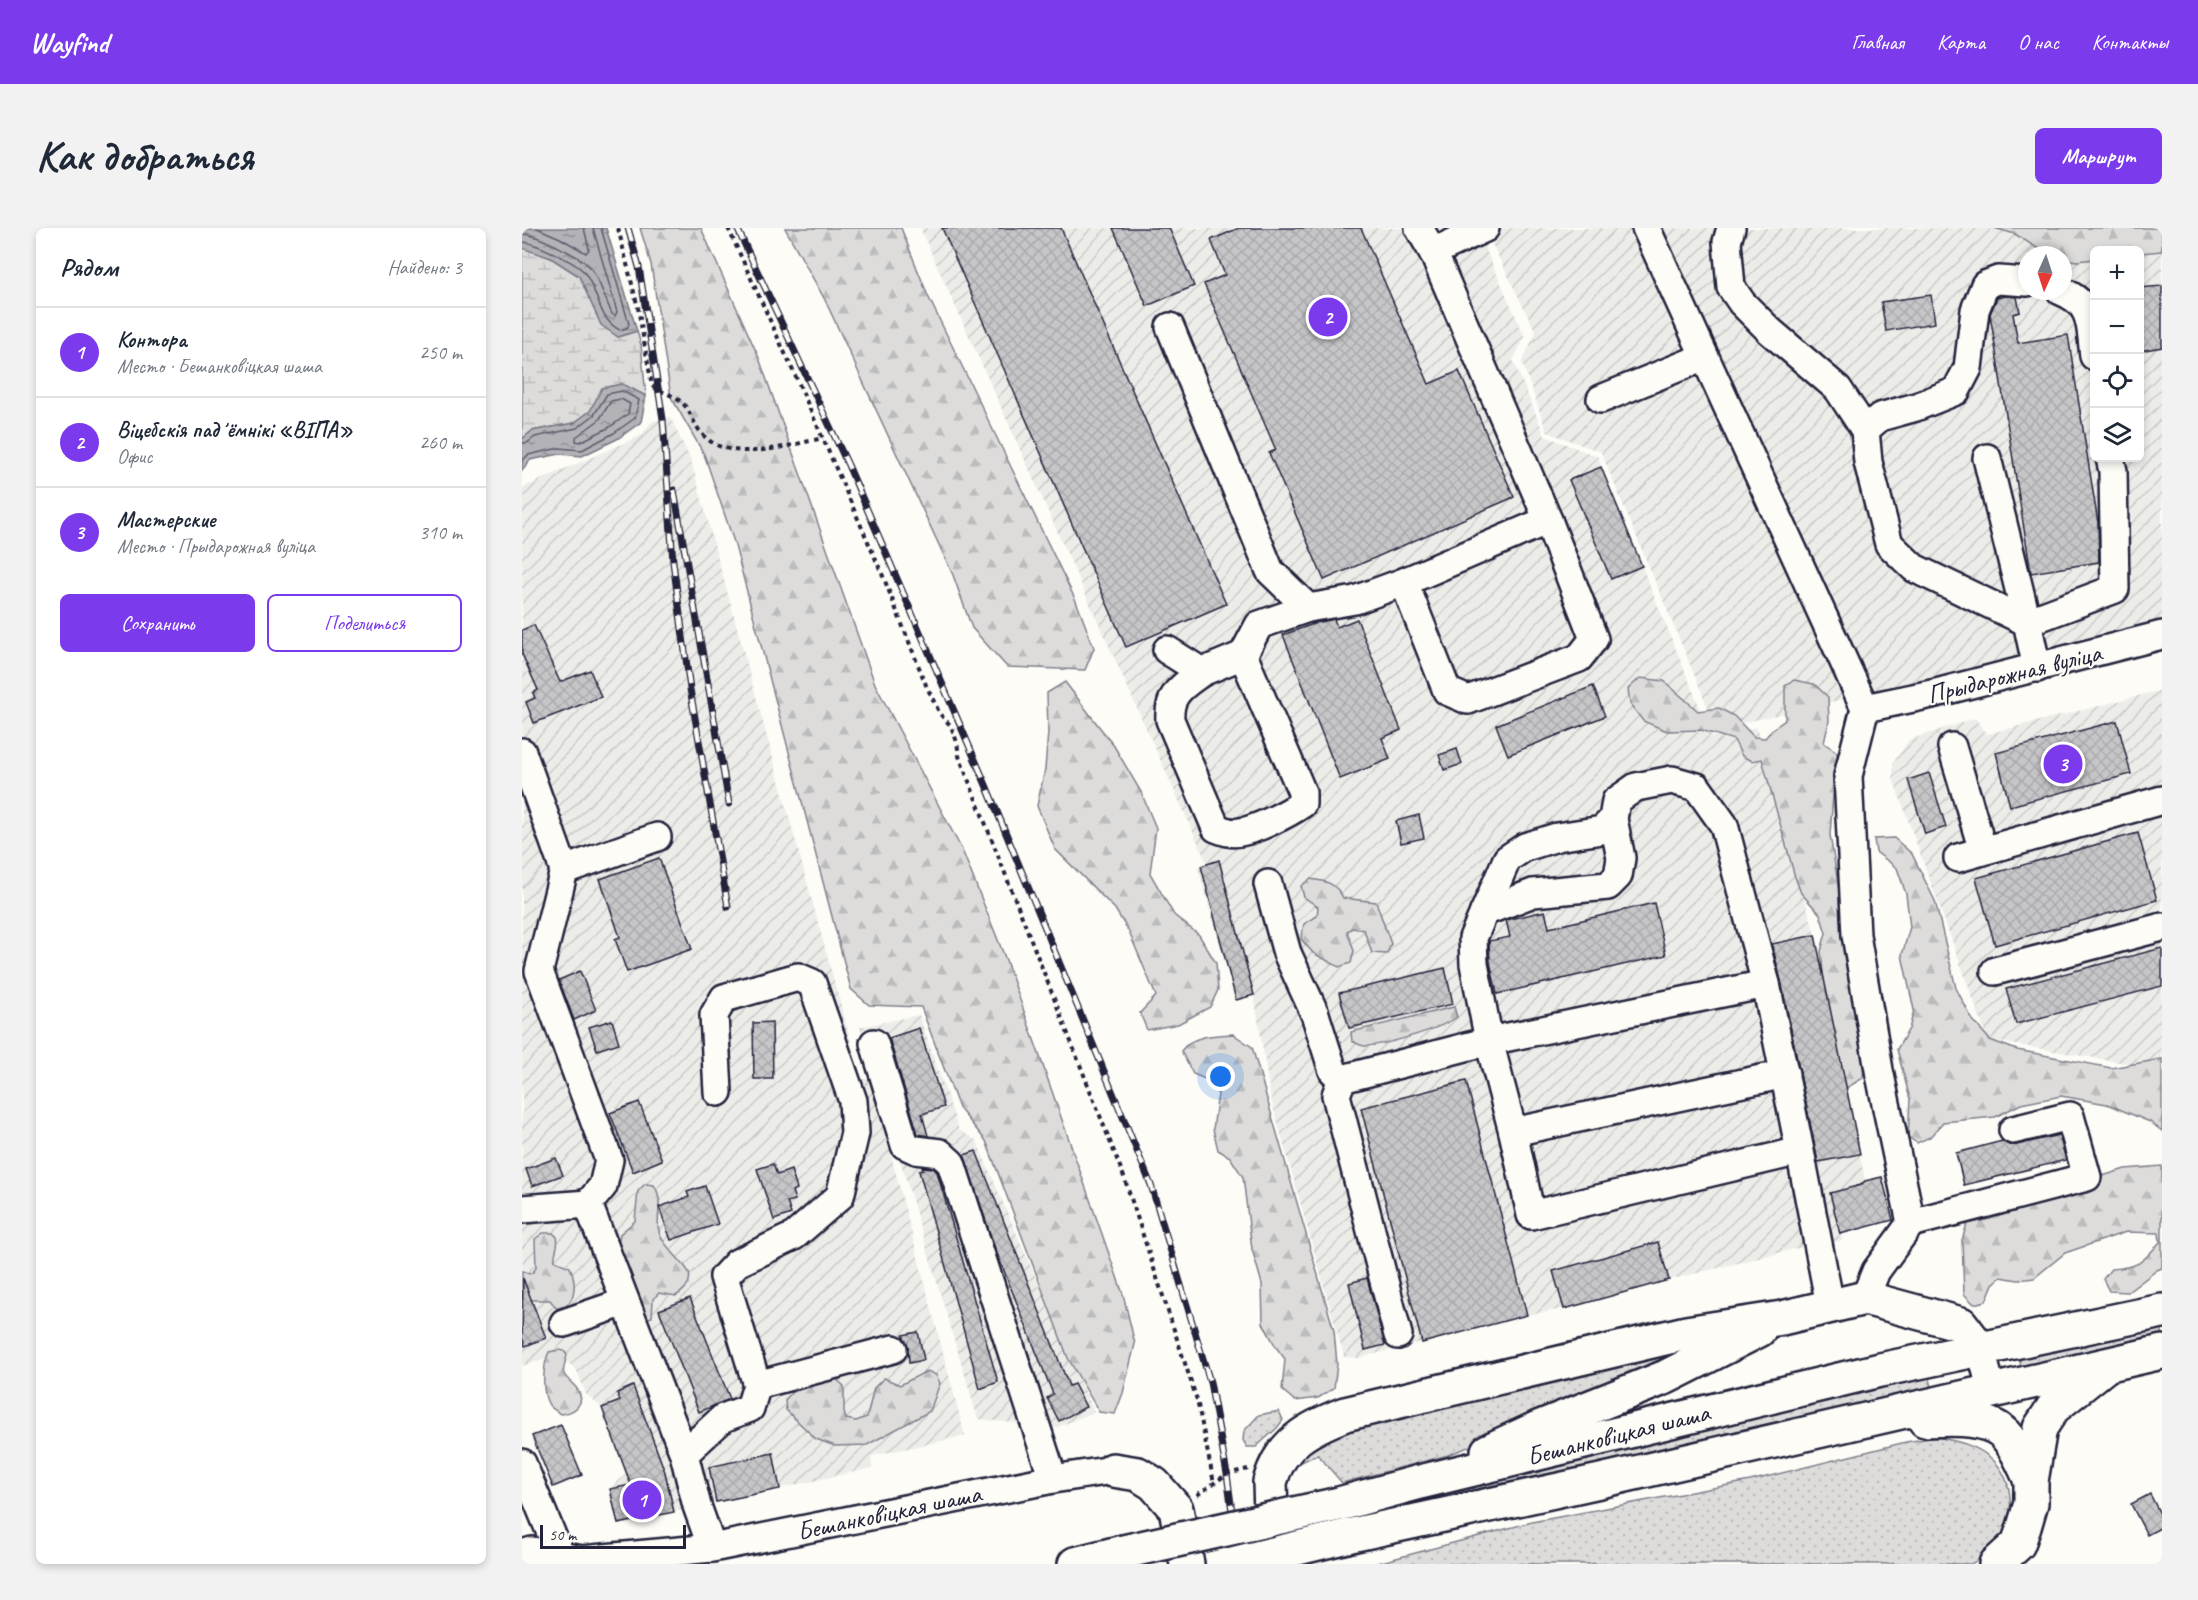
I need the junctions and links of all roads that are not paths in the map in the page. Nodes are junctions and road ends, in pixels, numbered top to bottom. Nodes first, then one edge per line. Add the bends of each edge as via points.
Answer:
1 (1419, 228) edge
2 (1485, 228) edge
3 (1646, 228) edge
4 (1731, 228) edge
5 (1433, 252) junction
6 (2018, 281) edge
7 (2072, 295) edge
8 (1170, 327) dead end
9 (2094, 354) edge
10 (1704, 357) junction
11 (1601, 399) dead end
12 (1865, 430) junction
13 (1987, 458) dead end
14 (2111, 462) edge
15 (1548, 520) junction
16 (1404, 582) junction
17 (1308, 608) junction
18 (2027, 622) junction
19 (2161, 640) edge
20 (1167, 650) dead end
21 (1243, 656) junction
22 (2037, 668) junction
23 (1202, 672) junction
24 (1865, 708) junction
25 (1952, 747) dead end
26 (522, 752) edge
27 (2162, 800) edge
28 (1613, 819) junction
29 (657, 837) dead end
30 (564, 870) junction
31 (1268, 884) dead end
32 (1484, 912) junction
33 (2162, 927) edge
34 (531, 967) edge
35 (1995, 971) dead end
36 (1766, 984) junction
37 (1489, 1041) junction
38 (874, 1043) dead end
39 (1785, 1074) junction
40 (1342, 1079) junction
41 (718, 1092) dead end
42 (2013, 1130) dead end
43 (1513, 1131) junction
44 (1800, 1151) junction
45 (588, 1204) junction
46 (522, 1209) edge
47 (1911, 1223) junction
48 (1865, 1298) junction
49 (625, 1302) junction
50 (1830, 1305) junction
51 (2162, 1311) edge
52 (1782, 1318) junction
53 (564, 1323) dead end
54 (1686, 1333) junction
55 (1398, 1335) dead end
56 (893, 1349) dead end
57 (1981, 1350) junction
58 (2162, 1352) edge
59 (1698, 1363) junction
60 (2109, 1363) junction
61 (757, 1385) junction
62 (1992, 1392) junction
63 (1867, 1421) junction
64 (684, 1454) junction
65 (522, 1463) edge
66 (1113, 1470) joint
67 (1053, 1479) junction
68 (2031, 1481) junction
69 (1420, 1482) junction
70 (712, 1548) junction
71 (522, 1554) edge
72 (560, 1555) junction
73 (1075, 1564) edge
74 (1187, 1564) edge
75 (1232, 1564) edge
76 (1281, 1564) edge
77 (1996, 1564) edge

1 - 5 street
2 - 5 street
3 - 10 street
4 - 12 street via 1727,242 1731,287 1770,332 1838,389
5 - 15 street
6 - 12 street via 1998,280 1985,285 1976,310 1968,368 1956,391 1880,417
7 - 9 street via 2087,311
8 - 17 street via 1270,571
10 - 11 street
10 - 24 street
12 - 18 street via 1868,462 1889,544 1914,568
13 - 18 street
14 - 18 street via 2115,589
15 - 16 street
15 - 16 street via 1594,639 1579,658 1468,700 1447,691
16 - 17 street via 1355,600
17 - 21 street via 1258,625
18 - 22 street
19 - 22 street, Прыдарожная вуліца
20 - 23 street
21 - 23 street
21 - 23 street via 1302,792 1302,804 1292,812 1241,832 1216,828 1170,720 1169,709 1177,691
22 - 24 street, Прыдарожная вуліца
24 - 47 street via 1848,776 1856,935
25 - 27 street via 1970,855
26 - 30 street
28 - 32 street via 1602,830 1557,837 1525,847 1506,859
28 - 32 street via 1621,858 1618,876 1608,886 1533,893
28 - 36 street via 1616,801 1636,787 1672,780 1697,787 1724,825
29 - 30 street
30 - 34 street
31 - 40 street via 1287,953 1315,1014 1333,1071
32 - 37 street via 1473,938 1474,964
33 - 35 street
34 - 45 street via 609,1160 603,1186
36 - 37 street
36 - 39 street
37 - 40 street
37 - 43 street
38 - 67 street via 904,1145 940,1153 951,1162
39 - 43 street
39 - 44 street
40 - 55 street via 1336,1095
41 - 61 street via 714,1015 724,998 798,977 812,983 853,1101 855,1132 840,1196 794,1236 737,1263 724,1277
42 - 47 street via 2070,1116 2087,1177
43 - 44 street via 1531,1215
44 - 50 street
45 - 46 street
45 - 49 street
47 - 48 street via 1876,1271
48 - 50 main road
48 - 57 main road via 1961,1324
49 - 53 street
49 - 64 street
50 - 52 main road
51 - 57 main road, Бешанковіцкая шаша
52 - 54 main road
52 - 59 main road
54 - 59 main road via 1699,1340
54 - 76 main road via 1345,1414 1313,1427 1290,1444 1270,1482 1272,1547
56 - 61 street
57 - 62 street
57 - 69 main road, Бешанковіцкая шаша via 1880,1370
58 - 60 main road, Бешанковіцкая шаша
59 - 69 main road via 1538,1428
60 - 62 main road, Бешанковіцкая шаша
60 - 68 main road via 2053,1408 2040,1428
61 - 64 street via 750,1408 723,1418
62 - 63 main road, Бешанковіцкая шаша
63 - 68 main road via 1962,1419 1996,1427 2012,1444
63 - 75 main road, Бешанковіцкая шаша, bridge
64 - 70 street
65 - 72 street
66 - 67 street, Бешанковіцкая шаша
66 - 74 main road via 1138,1474 1154,1484 1176,1509
67 - 70 street, Бешанковіцкая шаша
68 - 77 main road via 2031,1503 2018,1544
69 - 73 main road, Бешанковіцкая шаша, bridge
70 - 72 street, Бешанковіцкая шаша via 582,1560
71 - 72 street, Бешанковіцкая шаша via 532,1551

